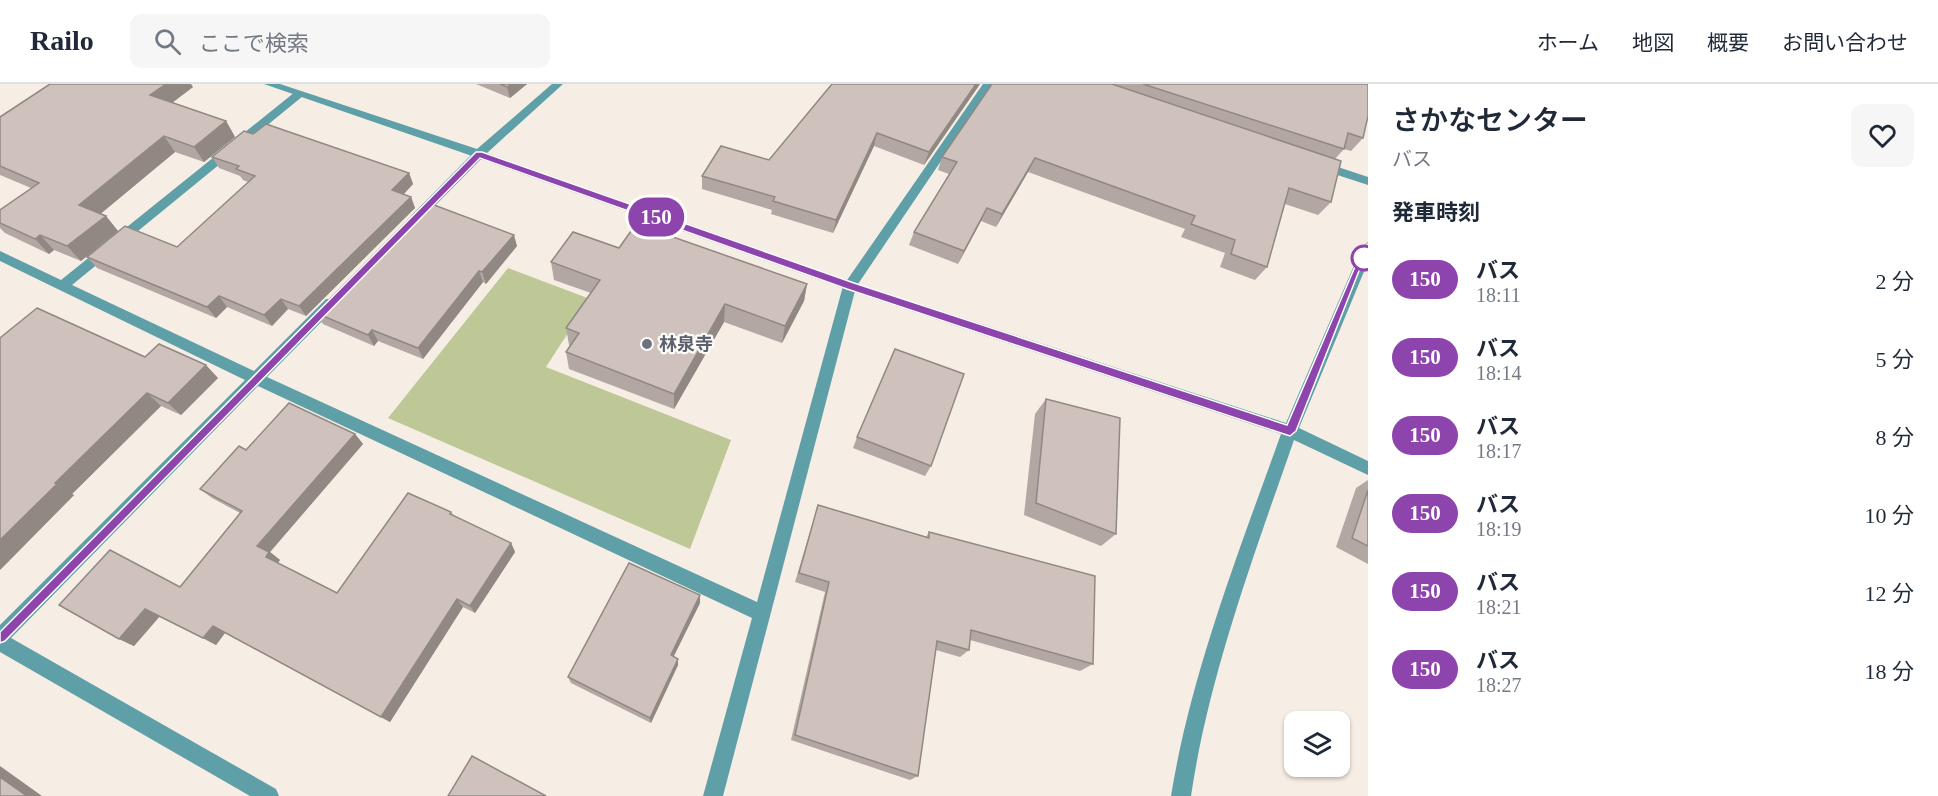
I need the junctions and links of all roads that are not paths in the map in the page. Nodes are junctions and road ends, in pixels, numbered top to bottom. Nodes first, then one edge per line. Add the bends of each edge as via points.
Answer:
1 (269, 84) edge
2 (558, 84) edge
3 (988, 84) edge
4 (299, 94) junction
5 (479, 154) junction
6 (1312, 162) edge
7 (1368, 181) edge
8 (405, 229) edge
9 (1368, 248) edge
10 (0, 256) edge
11 (62, 286) junction
12 (850, 286) junction
13 (339, 296) edge
14 (257, 379) junction
15 (1290, 431) junction
16 (1368, 468) edge
17 (763, 614) junction
18 (0, 637) edge
19 (0, 642) edge
20 (269, 796) edge
21 (713, 796) edge
22 (1181, 796) edge

1 - 4 street
2 - 5 street
3 - 12 street
4 - 5 street
4 - 11 street
5 - 8 street
5 - 12 street
6 - 7 street
9 - 15 street
10 - 11 street
11 - 14 street
12 - 15 street
12 - 17 street
13 - 14 street
14 - 17 street
14 - 18 street
15 - 16 street
15 - 22 street via 1222,631 1187,758
17 - 21 street
19 - 20 street

